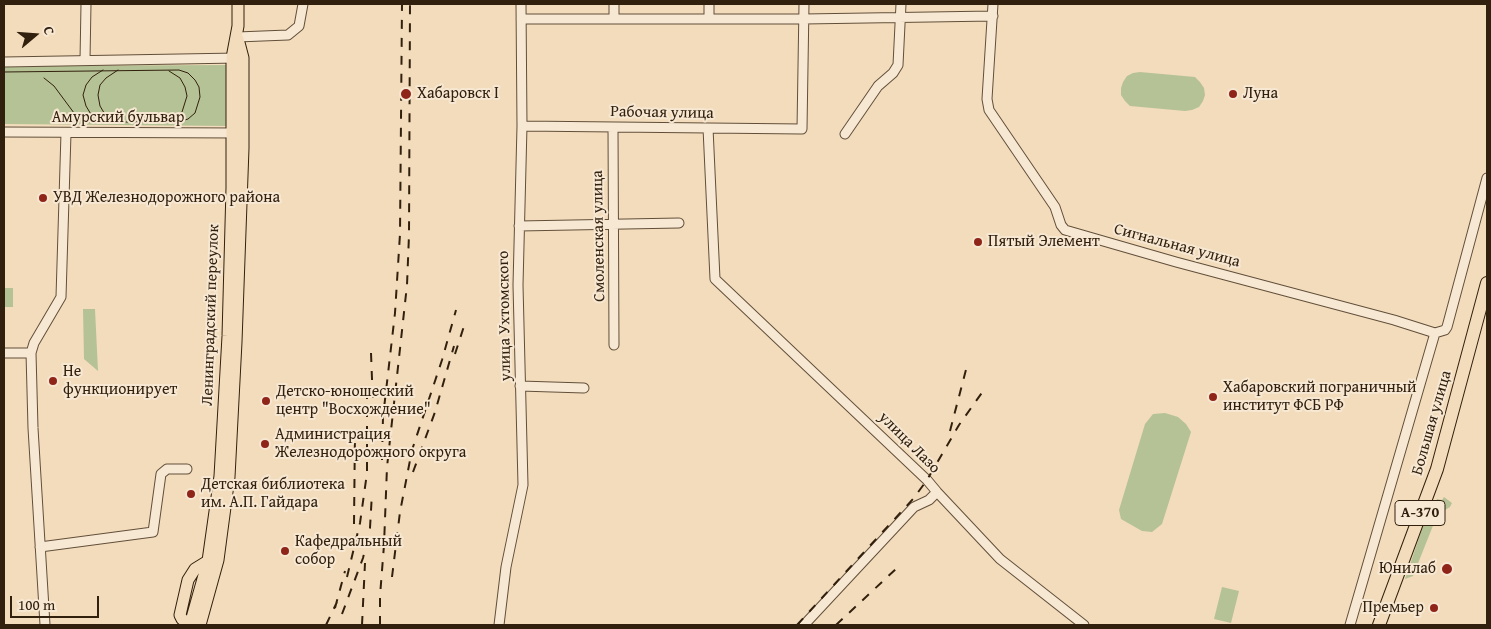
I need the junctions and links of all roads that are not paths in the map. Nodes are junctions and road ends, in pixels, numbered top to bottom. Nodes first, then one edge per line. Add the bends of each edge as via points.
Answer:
1 (86, 4) edge
2 (238, 4) edge
3 (521, 4) edge
4 (614, 4) edge
5 (710, 4) edge
6 (804, 4) edge
7 (900, 4) edge
8 (993, 4) edge
9 (303, 6) edge
10 (992, 16) junction
11 (900, 17) junction
12 (521, 19) junction
13 (614, 19) junction
14 (710, 19) junction
15 (804, 20) junction
16 (237, 37) junction
17 (238, 58) junction
18 (85, 60) junction
19 (4, 62) edge
20 (522, 126) junction
21 (613, 127) junction
22 (708, 128) junction
23 (4, 132) edge
24 (66, 133) junction
25 (238, 133) junction
26 (845, 134) dead end
27 (1487, 178) edge
28 (679, 222) dead end
29 (613, 224) junction
30 (519, 226) junction
31 (1487, 283) edge
32 (1435, 333) junction
33 (614, 345) dead end
34 (4, 353) edge
35 (31, 353) junction
36 (520, 386) junction
37 (584, 388) dead end
38 (187, 469) dead end
39 (937, 492) junction
40 (40, 547) junction
41 (45, 625) edge
42 (193, 625) edge
43 (499, 625) edge
44 (804, 625) edge
45 (1084, 625) edge
46 (1350, 625) edge
47 (1379, 625) edge

1 - 18 street
2 - 16 main road, Ленинградский переулок
3 - 12 street, улица Ухтомского
4 - 13 street
5 - 14 street
6 - 15 street
7 - 11 street
8 - 10 street, Сигнальная улица
9 - 16 street via 298,26 288,35
10 - 11 street
10 - 32 street, Сигнальная улица via 989,110 1055,207 1065,230
11 - 15 street
11 - 26 street via 898,65 894,73 878,86
12 - 13 street
12 - 20 street, улица Ухтомского
13 - 14 street
14 - 15 street
15 - 22 street, Рабочая улица via 802,129
16 - 17 main road, Ленинградский переулок
17 - 18 street
17 - 25 main road, Ленинградский переулок
18 - 19 street
20 - 21 street, Рабочая улица
20 - 30 street, улица Ухтомского
21 - 22 street, Рабочая улица
21 - 29 street, Смоленская улица
22 - 39 street, улица Лазо via 716,278
23 - 24 street, Амурский бульвар
24 - 25 street, Амурский бульвар
24 - 35 street via 61,298
25 - 42 main road, Ленинградский переулок via 221,466 208,561
25 - 42 main road, Ленинградский переулок via 243,148 229,485 218,560
27 - 32 street via 1447,327
28 - 29 street
29 - 30 street
29 - 33 street, Смоленская улица
30 - 36 street, улица Ухтомского
31 - 47 highway, Большая улица / А-370 via 1437,469
32 - 46 street
34 - 35 street
35 - 40 street
36 - 37 street
36 - 43 street, улица Ухтомского via 523,485 506,567
38 - 40 street via 167,469 161,474 153,532
39 - 44 street via 914,507
39 - 45 street, улица Лазо via 1000,559
40 - 41 street

